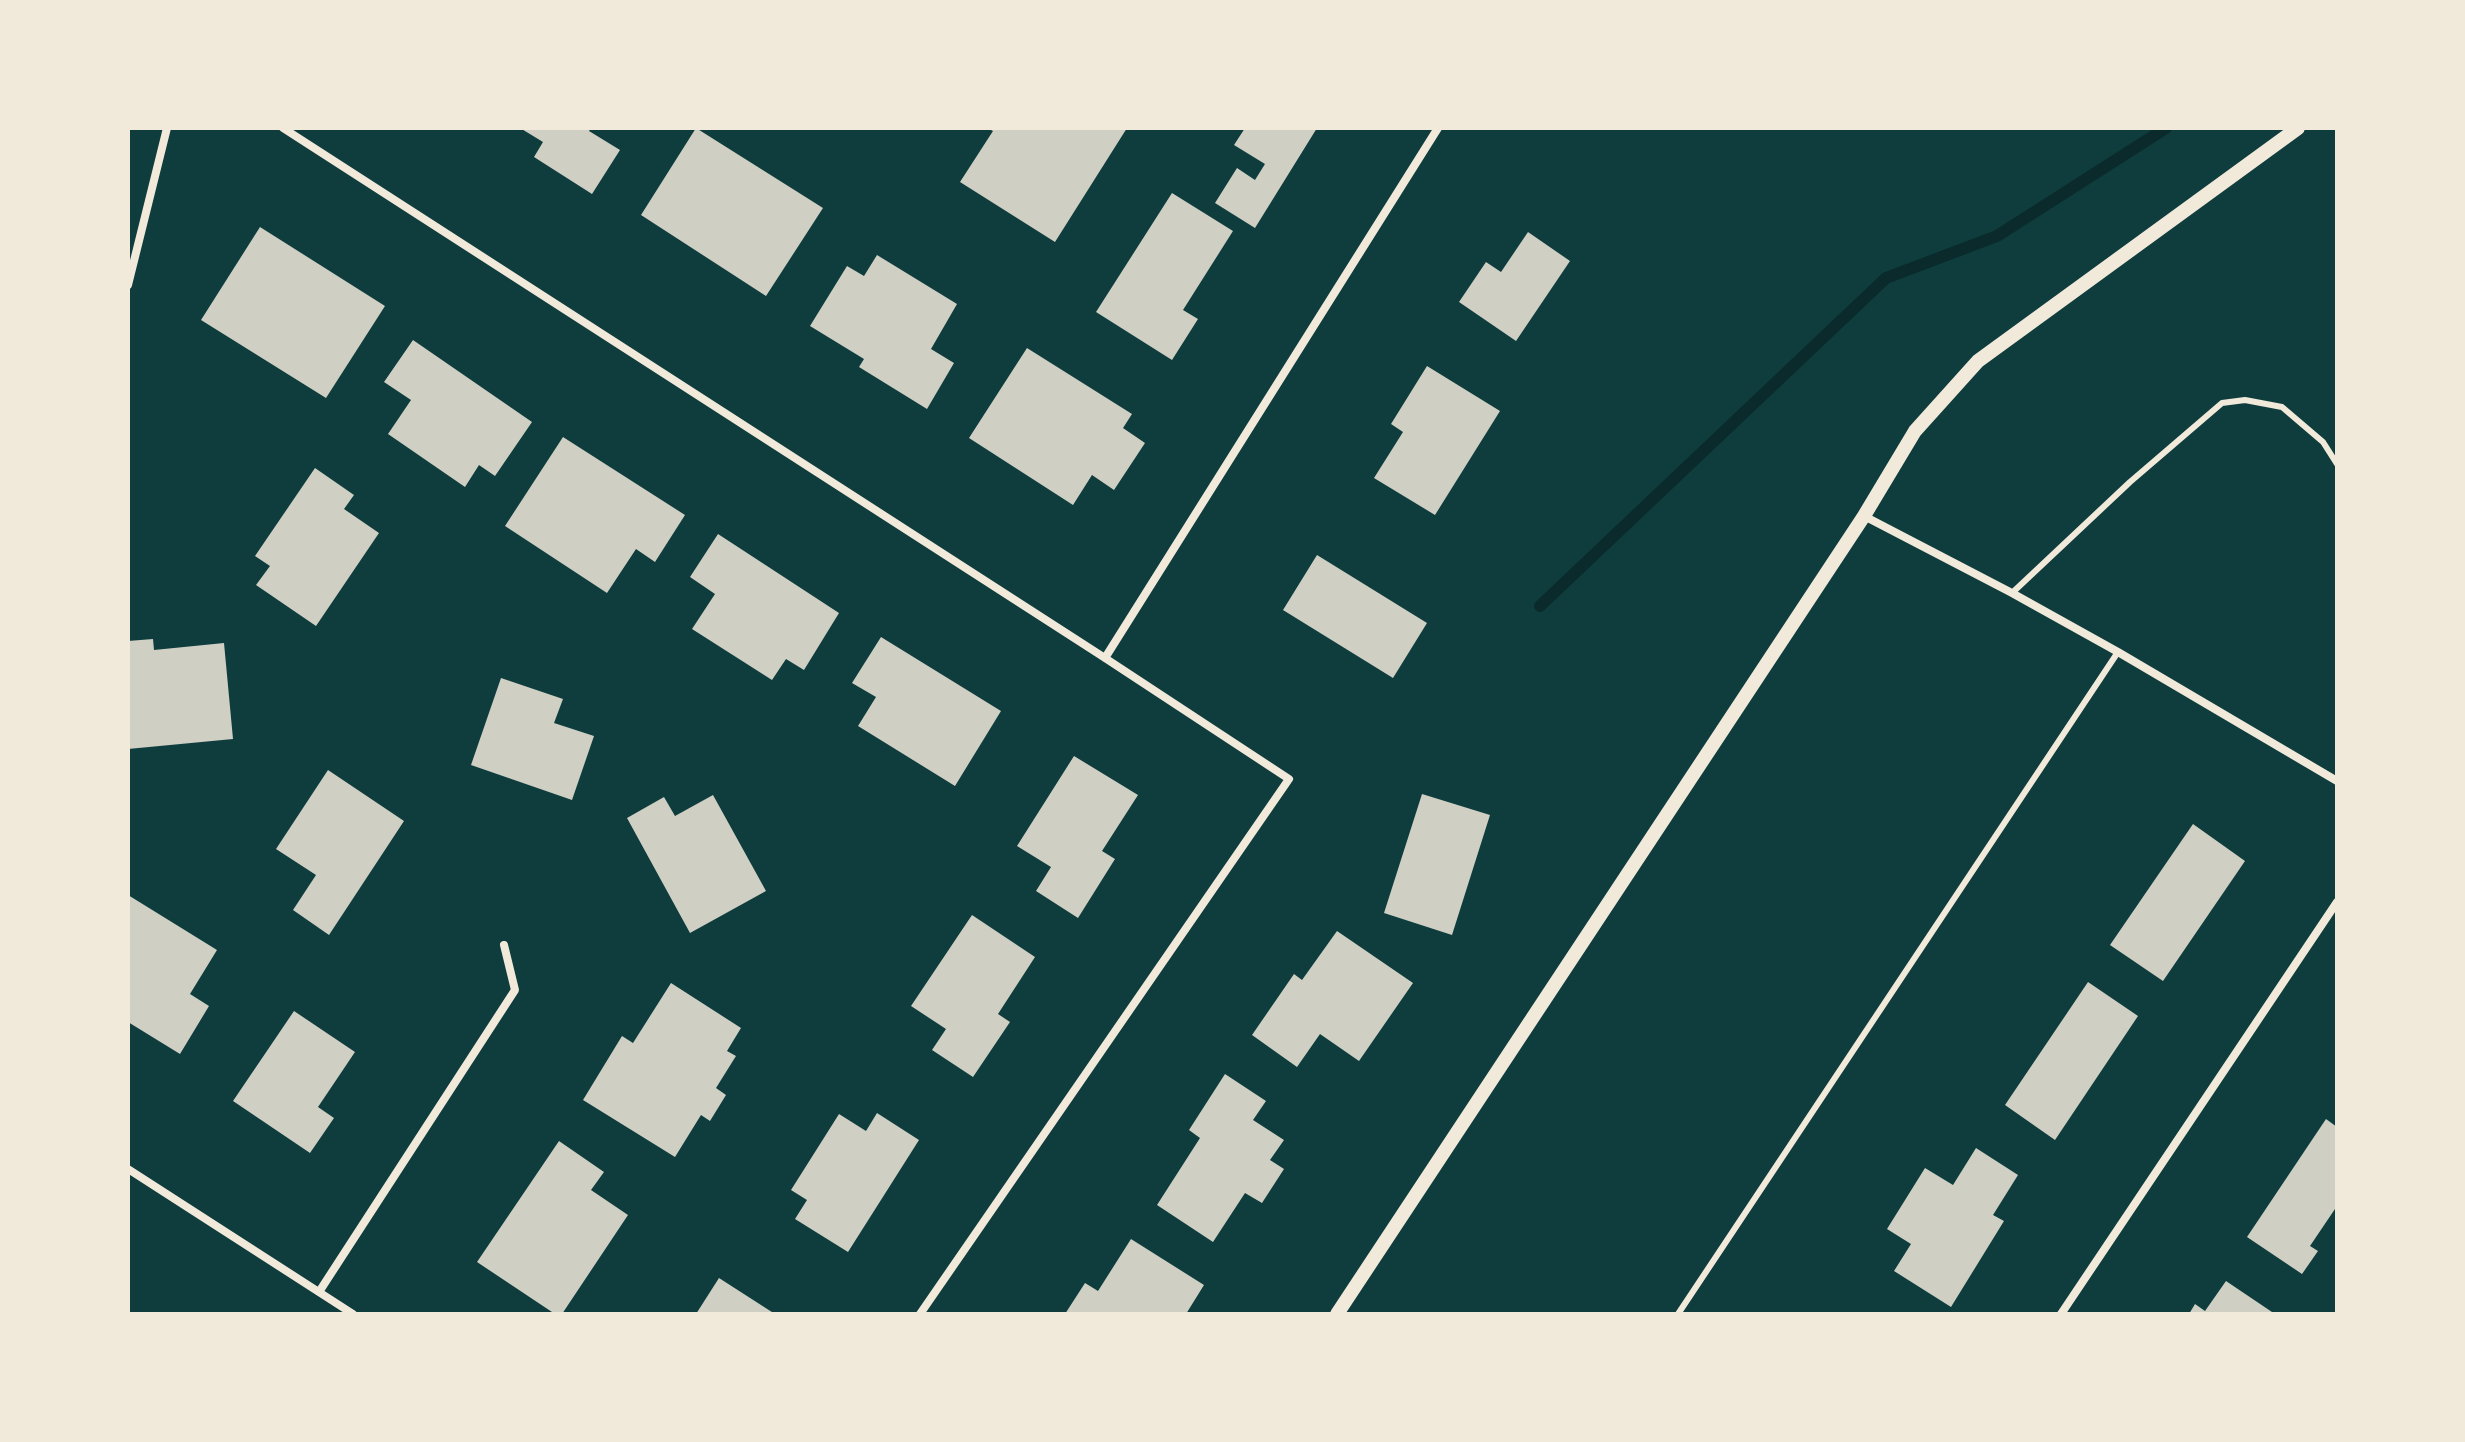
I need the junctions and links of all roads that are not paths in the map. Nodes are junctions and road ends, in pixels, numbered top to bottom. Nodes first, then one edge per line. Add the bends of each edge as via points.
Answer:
1 (167, 128) edge
2 (283, 128) edge
3 (1438, 128) edge
4 (2298, 128) edge
5 (128, 285) edge
6 (2337, 464) edge
7 (1864, 516) junction
8 (2012, 593) junction
9 (2118, 652) junction
10 (1105, 658) junction
11 (2337, 781) edge
12 (2337, 902) edge
13 (504, 945) dead end
14 (128, 1169) edge
15 (319, 1292) junction
16 (353, 1314) edge
17 (920, 1314) edge
18 (1337, 1314) edge
19 (1678, 1314) edge
20 (2061, 1314) edge

1 - 5 street
2 - 10 street
3 - 10 street
4 - 7 street via 1978,361 1915,431
6 - 8 lane via 2323,442 2282,407 2245,400 2222,403
7 - 8 street
7 - 18 street
8 - 9 street
9 - 11 street
9 - 19 lane
10 - 17 street via 1289,779
12 - 20 street
13 - 15 street via 515,990
14 - 15 street
15 - 16 street

